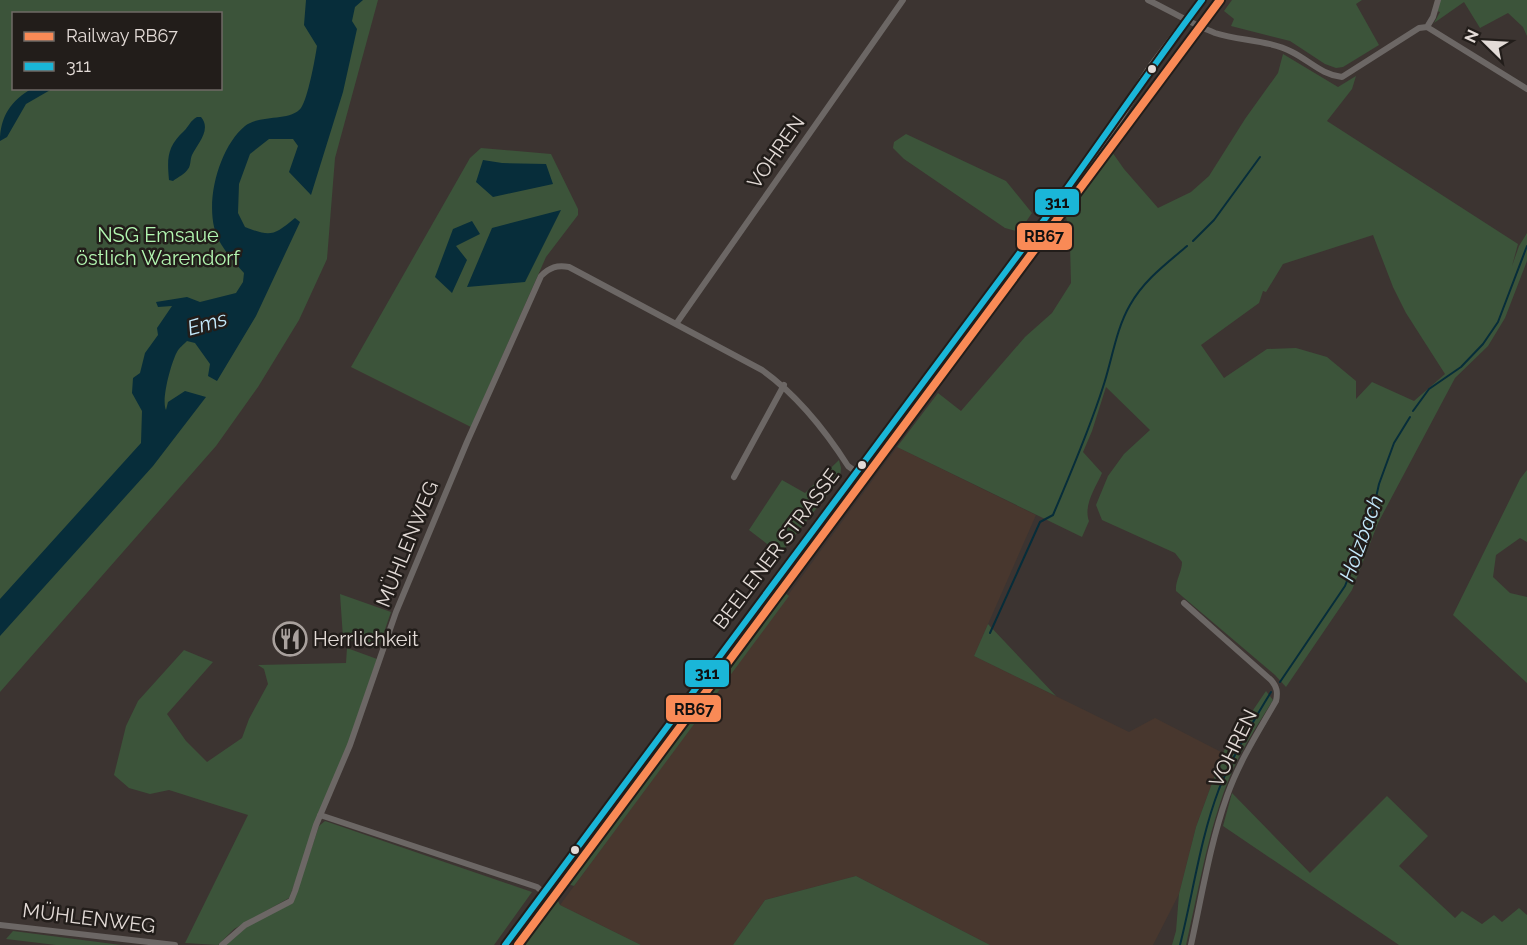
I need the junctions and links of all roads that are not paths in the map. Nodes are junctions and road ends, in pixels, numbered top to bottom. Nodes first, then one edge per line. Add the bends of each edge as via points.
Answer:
1 (903, 0) edge
2 (1148, 0) edge
3 (1202, 0) edge
4 (1438, 0) edge
5 (1186, 21) junction
6 (1427, 27) junction
7 (1527, 89) edge
8 (676, 324) junction
9 (784, 385) junction
10 (856, 472) junction
11 (734, 477) dead end
12 (1184, 603) dead end
13 (320, 815) junction
14 (544, 893) junction
15 (0, 924) edge
16 (175, 945) edge
17 (222, 945) edge
18 (505, 945) edge
19 (1191, 945) edge

1 - 8 street, VOHREN
2 - 5 street
3 - 5 main road, BEELENER STRASSE
4 - 6 street
5 - 6 street via 1285,50 1330,76 1342,77 1419,28
5 - 10 main road, BEELENER STRASSE
6 - 7 street
8 - 9 street
8 - 13 street, MÜHLENWEG via 569,267 552,267 541,276 396,612 350,745
9 - 10 street
9 - 11 street
10 - 14 main road, BEELENER STRASSE
12 - 19 street, VOHREN via 1277,688 1276,701 1243,758 1228,794
13 - 14 street via 537,887
13 - 17 street, MÜHLENWEG via 291,901 244,925
14 - 18 main road, BEELENER STRASSE
15 - 16 street, MÜHLENWEG

